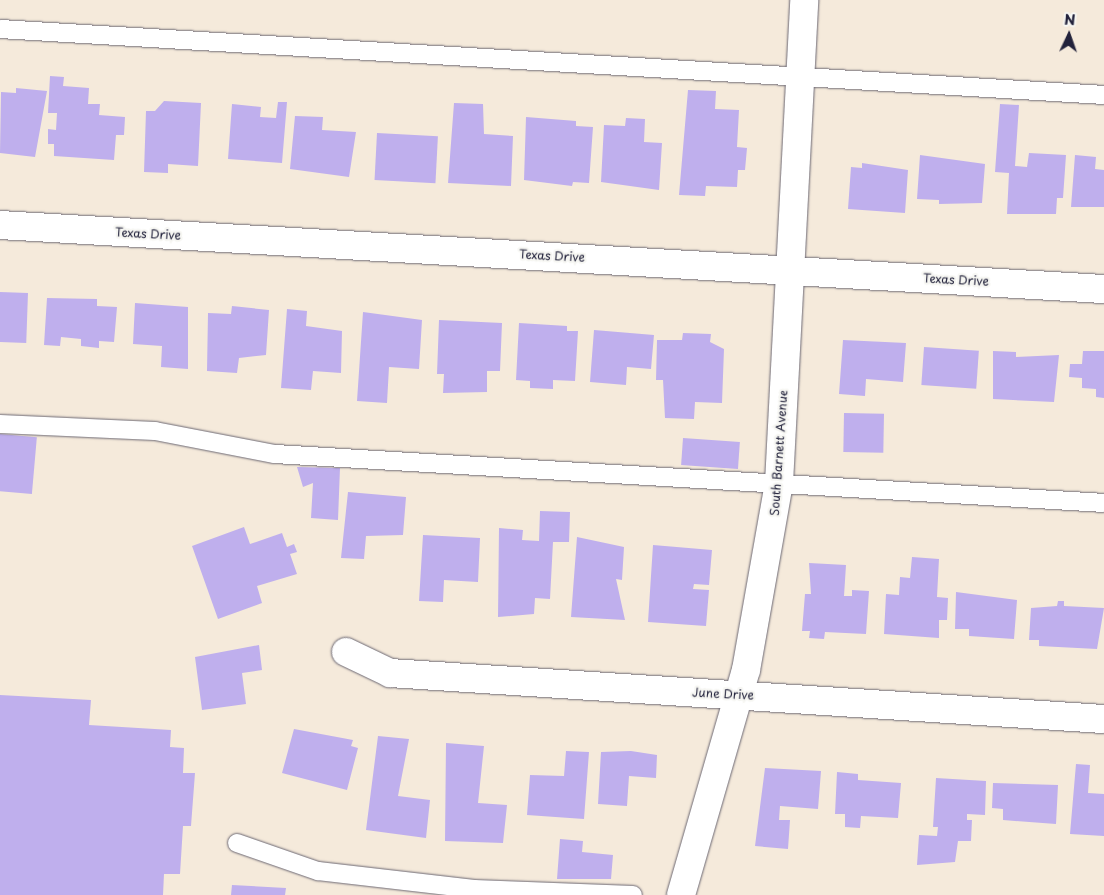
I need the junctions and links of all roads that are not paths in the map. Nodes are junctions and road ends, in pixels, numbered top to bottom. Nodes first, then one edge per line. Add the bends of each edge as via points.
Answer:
1 (804, 0) edge
2 (0, 29) edge
3 (800, 76) junction
4 (1104, 95) edge
5 (0, 225) edge
6 (791, 270) junction
7 (1104, 289) edge
8 (0, 424) edge
9 (779, 483) junction
10 (1104, 503) edge
11 (346, 652) dead end
12 (740, 694) junction
13 (1104, 719) edge
14 (237, 843) dead end
15 (633, 895) edge
16 (681, 895) edge

1 - 3 street, South Barnett Avenue
2 - 3 lane
3 - 4 lane
3 - 6 street, South Barnett Avenue
5 - 6 street, Texas Drive
6 - 7 street, Texas Drive
6 - 9 street, South Barnett Avenue
8 - 9 lane via 155,431 275,454
9 - 10 lane
9 - 12 street, South Barnett Avenue via 766,575
11 - 12 street, June Drive via 390,673
12 - 13 street, June Drive
12 - 16 street, South Barnett Avenue
14 - 15 lane via 318,871 474,889

